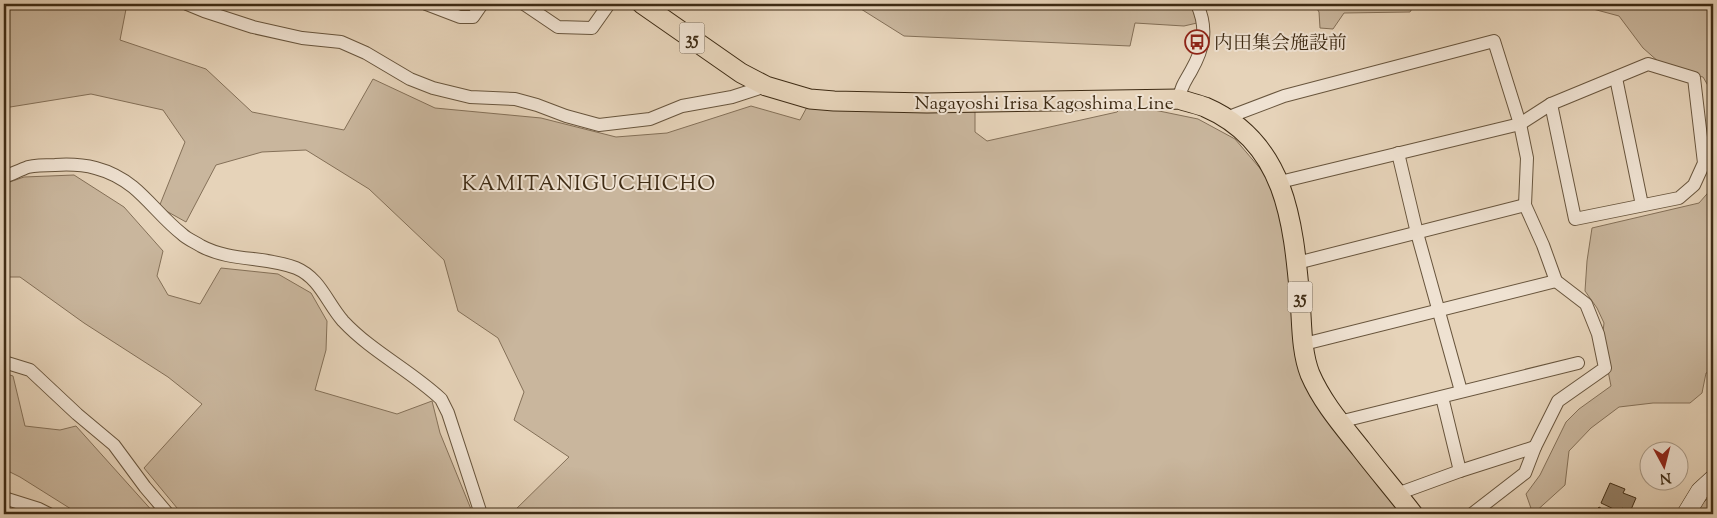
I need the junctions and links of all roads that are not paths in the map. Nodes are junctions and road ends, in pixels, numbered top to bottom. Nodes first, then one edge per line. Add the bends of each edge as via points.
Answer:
1 (187, 4) edge
2 (426, 4) edge
3 (482, 4) edge
4 (524, 4) edge
5 (609, 4) edge
6 (642, 4) edge
7 (1197, 4) edge
8 (1616, 78) junction
9 (766, 86) junction
10 (1179, 99) junction
11 (1551, 104) junction
12 (1226, 118) junction
13 (1520, 124) junction
14 (1398, 153) junction
15 (4, 177) edge
16 (1280, 182) junction
17 (1525, 205) junction
18 (1642, 205) junction
19 (1417, 233) junction
20 (1297, 263) junction
21 (1556, 281) junction
22 (1438, 310) junction
23 (1304, 344) junction
24 (4, 362) edge
25 (1578, 363) dead end
26 (1461, 391) junction
27 (1442, 397) junction
28 (1339, 422) junction
29 (1535, 447) junction
30 (1460, 471) junction
31 (1713, 479) edge
32 (1397, 494) junction
33 (4, 498) edge
34 (49, 514) edge
35 (168, 514) edge
36 (480, 514) edge
37 (1413, 514) edge
38 (1472, 514) edge
39 (1686, 514) edge

1 - 9 street via 253,27 302,38 341,42 433,88 470,97 515,99 599,124 650,120 682,106
2 - 3 street via 460,17 473,17
4 - 5 street via 558,27 592,28
6 - 9 main road, Nagayoshi Irisa Kagoshima Line / 35
7 - 10 street via 1204,33 1200,55 1180,90
8 - 11 street
8 - 18 street
8 - 18 street via 1648,64 1694,78 1704,163 1694,184 1679,198
9 - 10 main road, Nagayoshi Irisa Kagoshima Line / 35 via 810,99 834,101 927,103
10 - 12 main road, Nagayoshi Irisa Kagoshima Line / 35
11 - 13 street
11 - 18 street via 1576,219
12 - 13 street via 1284,96 1494,41
12 - 16 main road, Nagayoshi Irisa Kagoshima Line / 35 via 1254,142
13 - 14 street
13 - 17 street via 1527,158
14 - 16 street
14 - 19 street
15 - 36 street via 43,165 88,165 132,186 183,236 206,248 224,255 296,268 309,275 342,320 441,399
16 - 20 main road, Nagayoshi Irisa Kagoshima Line / 35 via 1287,202
17 - 19 street
17 - 21 street
19 - 20 street
19 - 22 street
20 - 23 main road, Nagayoshi Irisa Kagoshima Line / 35
21 - 22 street
21 - 29 street via 1586,304 1598,334 1605,368 1558,400
22 - 23 street
22 - 26 street
23 - 28 main road, Nagayoshi Irisa Kagoshima Line / 35 via 1310,372 1321,396
24 - 35 street via 30,370 114,445
25 - 26 street
26 - 27 street
27 - 28 street
27 - 30 street
28 - 32 main road, Nagayoshi Irisa Kagoshima Line / 35
29 - 30 street
29 - 38 street via 1525,473
30 - 32 street
31 - 39 main road via 1700,491
32 - 37 main road, Nagayoshi Irisa Kagoshima Line / 35
33 - 34 street

